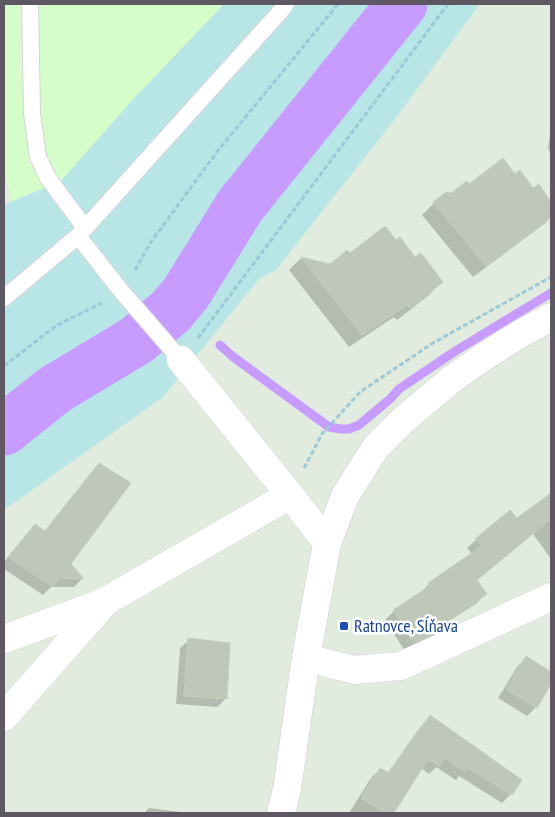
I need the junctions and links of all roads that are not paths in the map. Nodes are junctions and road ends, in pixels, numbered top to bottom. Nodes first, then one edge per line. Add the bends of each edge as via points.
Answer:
1 (30, 4) edge
2 (286, 4) edge
3 (81, 232) junction
4 (4, 281) edge
5 (24, 281) junction
6 (4, 298) edge
7 (551, 317) edge
8 (174, 352) joint
9 (290, 495) junction
10 (327, 543) junction
11 (551, 597) edge
12 (106, 601) junction
13 (4, 639) edge
14 (306, 658) junction
15 (4, 717) edge
16 (281, 813) edge

1 - 3 lane via 32,113 38,157
2 - 3 lane
3 - 5 lane
3 - 8 lane via 122,292
4 - 5 lane
5 - 6 lane
7 - 10 street via 459,374 376,447 346,496
8 - 9 street
9 - 10 street
9 - 12 street
10 - 14 street
11 - 14 street via 401,666 355,670
12 - 13 street
12 - 15 street
14 - 16 street

